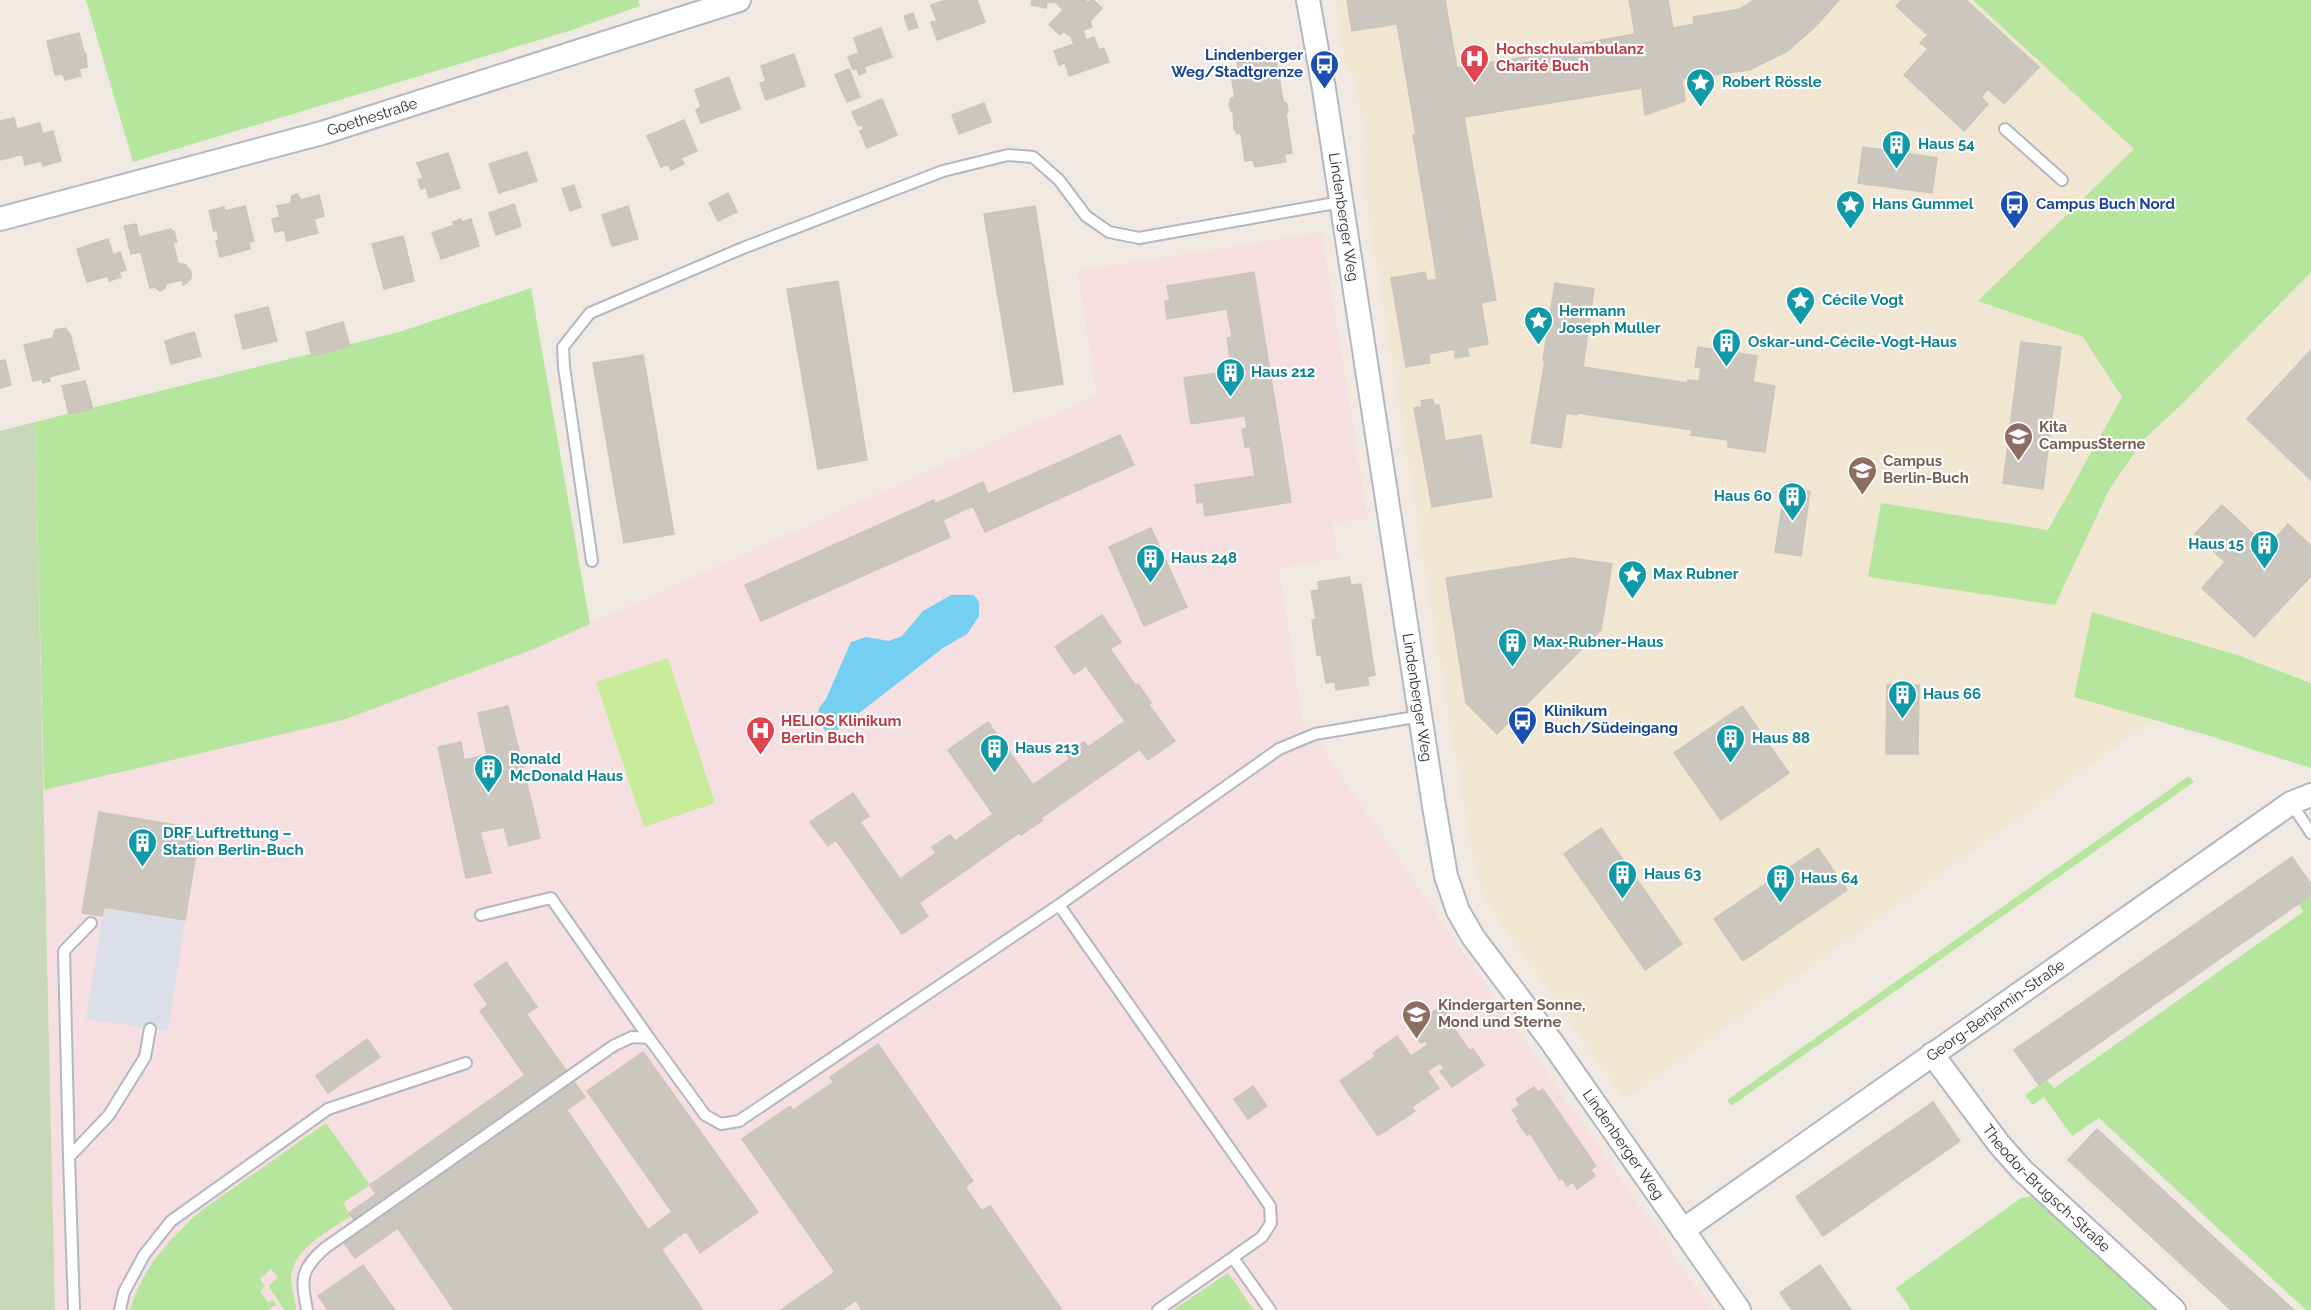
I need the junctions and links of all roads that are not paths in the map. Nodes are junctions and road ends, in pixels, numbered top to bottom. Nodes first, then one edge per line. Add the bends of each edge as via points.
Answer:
1 (739, 0) edge
2 (1308, 0) edge
3 (2005, 129) dead end
4 (2062, 180) dead end
5 (1341, 202) junction
6 (0, 219) edge
7 (592, 561) dead end
8 (1421, 716) junction
9 (2301, 799) edge
10 (2311, 833) edge
11 (1059, 905) junction
12 (481, 915) dead end
13 (91, 923) dead end
14 (150, 1029) dead end
15 (649, 1038) junction
16 (1932, 1054) junction
17 (466, 1063) dead end
18 (69, 1157) junction
19 (1683, 1230) junction
20 (1233, 1258) junction
21 (74, 1310) edge
22 (120, 1310) edge
23 (307, 1310) edge
24 (1158, 1310) edge
25 (1270, 1310) edge
26 (1739, 1310) edge
27 (2174, 1310) edge

1 - 6 street, Goethestraße via 322,133
2 - 5 street, Lindenberger Weg
3 - 4 lane
5 - 7 lane via 1139,238 1109,232 1086,216 1063,185 1033,157 1008,155 943,171 743,248 590,314 564,347 564,367
5 - 8 street, Lindenberger Weg
8 - 11 lane via 1315,734 1279,749
8 - 19 street, Lindenberger Weg via 1446,876 1458,911
9 - 10 lane
9 - 16 street, Georg-Benjamin-Straße
11 - 15 lane via 739,1121 721,1124 705,1115
11 - 20 lane via 1270,1206 1271,1223 1262,1237
12 - 15 lane via 551,898
13 - 18 lane via 64,951
14 - 18 lane via 145,1057 109,1115
15 - 23 lane via 632,1036 613,1046 325,1248 309,1262 305,1272
16 - 19 street, Georg-Benjamin-Straße
16 - 27 street, Theodor-Brugsch-Straße via 2023,1171
17 - 22 lane via 328,1109 318,1116 171,1221 144,1255 124,1292
18 - 21 lane
19 - 26 street, Lindenberger Weg
20 - 24 lane
20 - 25 lane

